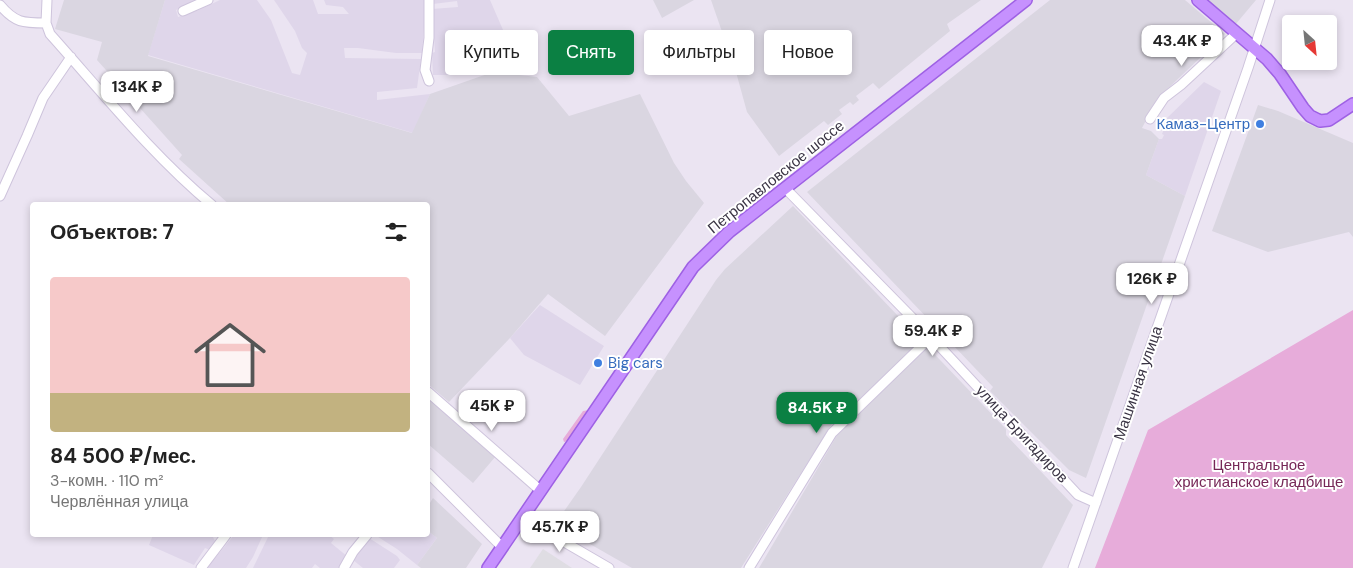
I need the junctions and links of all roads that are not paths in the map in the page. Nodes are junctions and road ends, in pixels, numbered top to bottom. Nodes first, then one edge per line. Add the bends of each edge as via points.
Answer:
1 (46, 0) edge
2 (208, 0) edge
3 (429, 0) edge
4 (1026, 0) edge
5 (1198, 0) edge
6 (1270, 0) edge
7 (0, 5) edge
8 (184, 11) dead end
9 (46, 24) junction
10 (1237, 33) junction
11 (1253, 48) junction
12 (71, 57) junction
13 (429, 81) dead end
14 (1353, 104) edge
15 (1150, 119) dead end
16 (785, 188) junction
17 (0, 196) edge
18 (209, 202) edge
19 (931, 337) junction
20 (430, 394) edge
21 (430, 475) edge
22 (541, 491) junction
23 (1096, 503) junction
24 (522, 518) junction
25 (224, 537) edge
26 (365, 537) edge
27 (502, 547) junction
28 (201, 568) edge
29 (344, 568) edge
30 (488, 568) edge
31 (609, 568) edge
32 (749, 568) edge
33 (1073, 568) edge

1 - 9 street
2 - 8 street
3 - 13 street via 426,70
4 - 16 main road, Петропавловское шоссе
5 - 10 main road
6 - 11 street, Машинная улица
7 - 9 street via 18,21
9 - 12 street via 50,34
10 - 11 main road
10 - 15 street via 1164,98
11 - 14 main road via 1280,74 1310,116 1329,120
11 - 23 street, Машинная улица
12 - 17 street via 43,98
12 - 18 street via 150,145
16 - 19 street, улица Бригадиров
16 - 22 main road, Петропавловское шоссе via 728,232 693,267
19 - 23 street, улица Бригадиров via 1078,495
19 - 32 street via 832,433
20 - 22 street
21 - 27 street
22 - 24 main road, Петропавловское шоссе
23 - 33 street, Машинная улица
24 - 27 main road, Петропавловское шоссе
24 - 31 street
25 - 28 street
26 - 29 street
27 - 30 main road, Петропавловское шоссе

